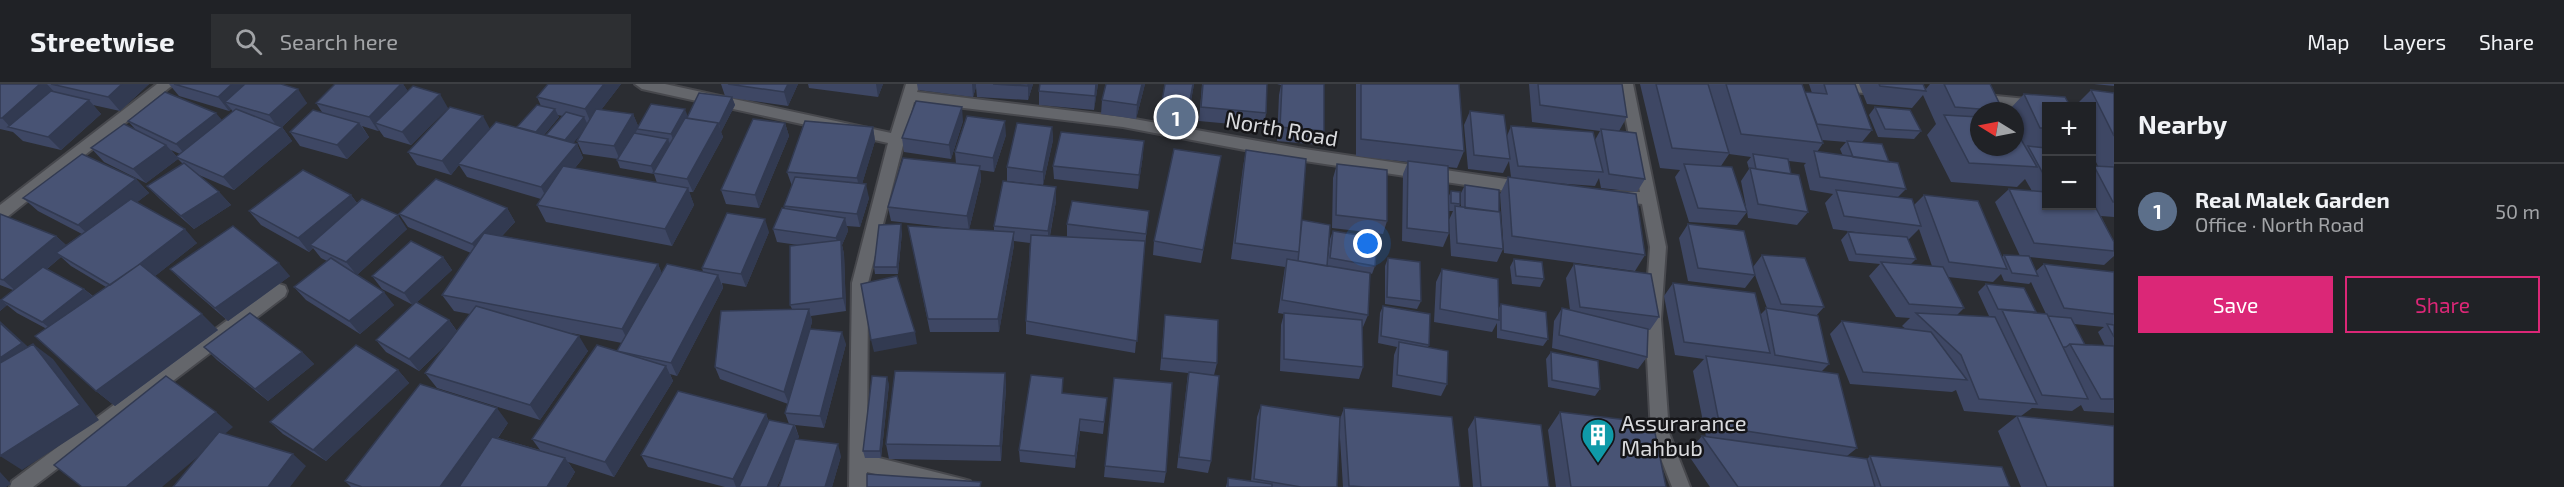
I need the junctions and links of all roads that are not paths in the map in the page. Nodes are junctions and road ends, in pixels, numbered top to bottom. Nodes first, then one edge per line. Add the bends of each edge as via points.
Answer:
1 (167, 84) edge
2 (642, 84) edge
3 (1626, 84) edge
4 (1826, 84) edge
5 (910, 90) edge
6 (1896, 91) edge
7 (1966, 98) edge
8 (2042, 106) edge
9 (898, 140) junction
10 (1542, 190) edge
11 (1602, 195) edge
12 (1650, 199) junction
13 (0, 214) edge
14 (279, 291) dead end
15 (858, 461) junction
16 (19, 487) edge
17 (858, 487) edge
18 (963, 487) edge
19 (1681, 487) edge

1 - 13 street
2 - 9 street
3 - 12 street
4 - 6 street
5 - 9 street
5 - 10 street, North Road
7 - 8 street
9 - 15 street via 860,284
11 - 12 street
12 - 19 street via 1658,247 1653,319 1660,433
14 - 16 street
15 - 17 street
15 - 18 street

